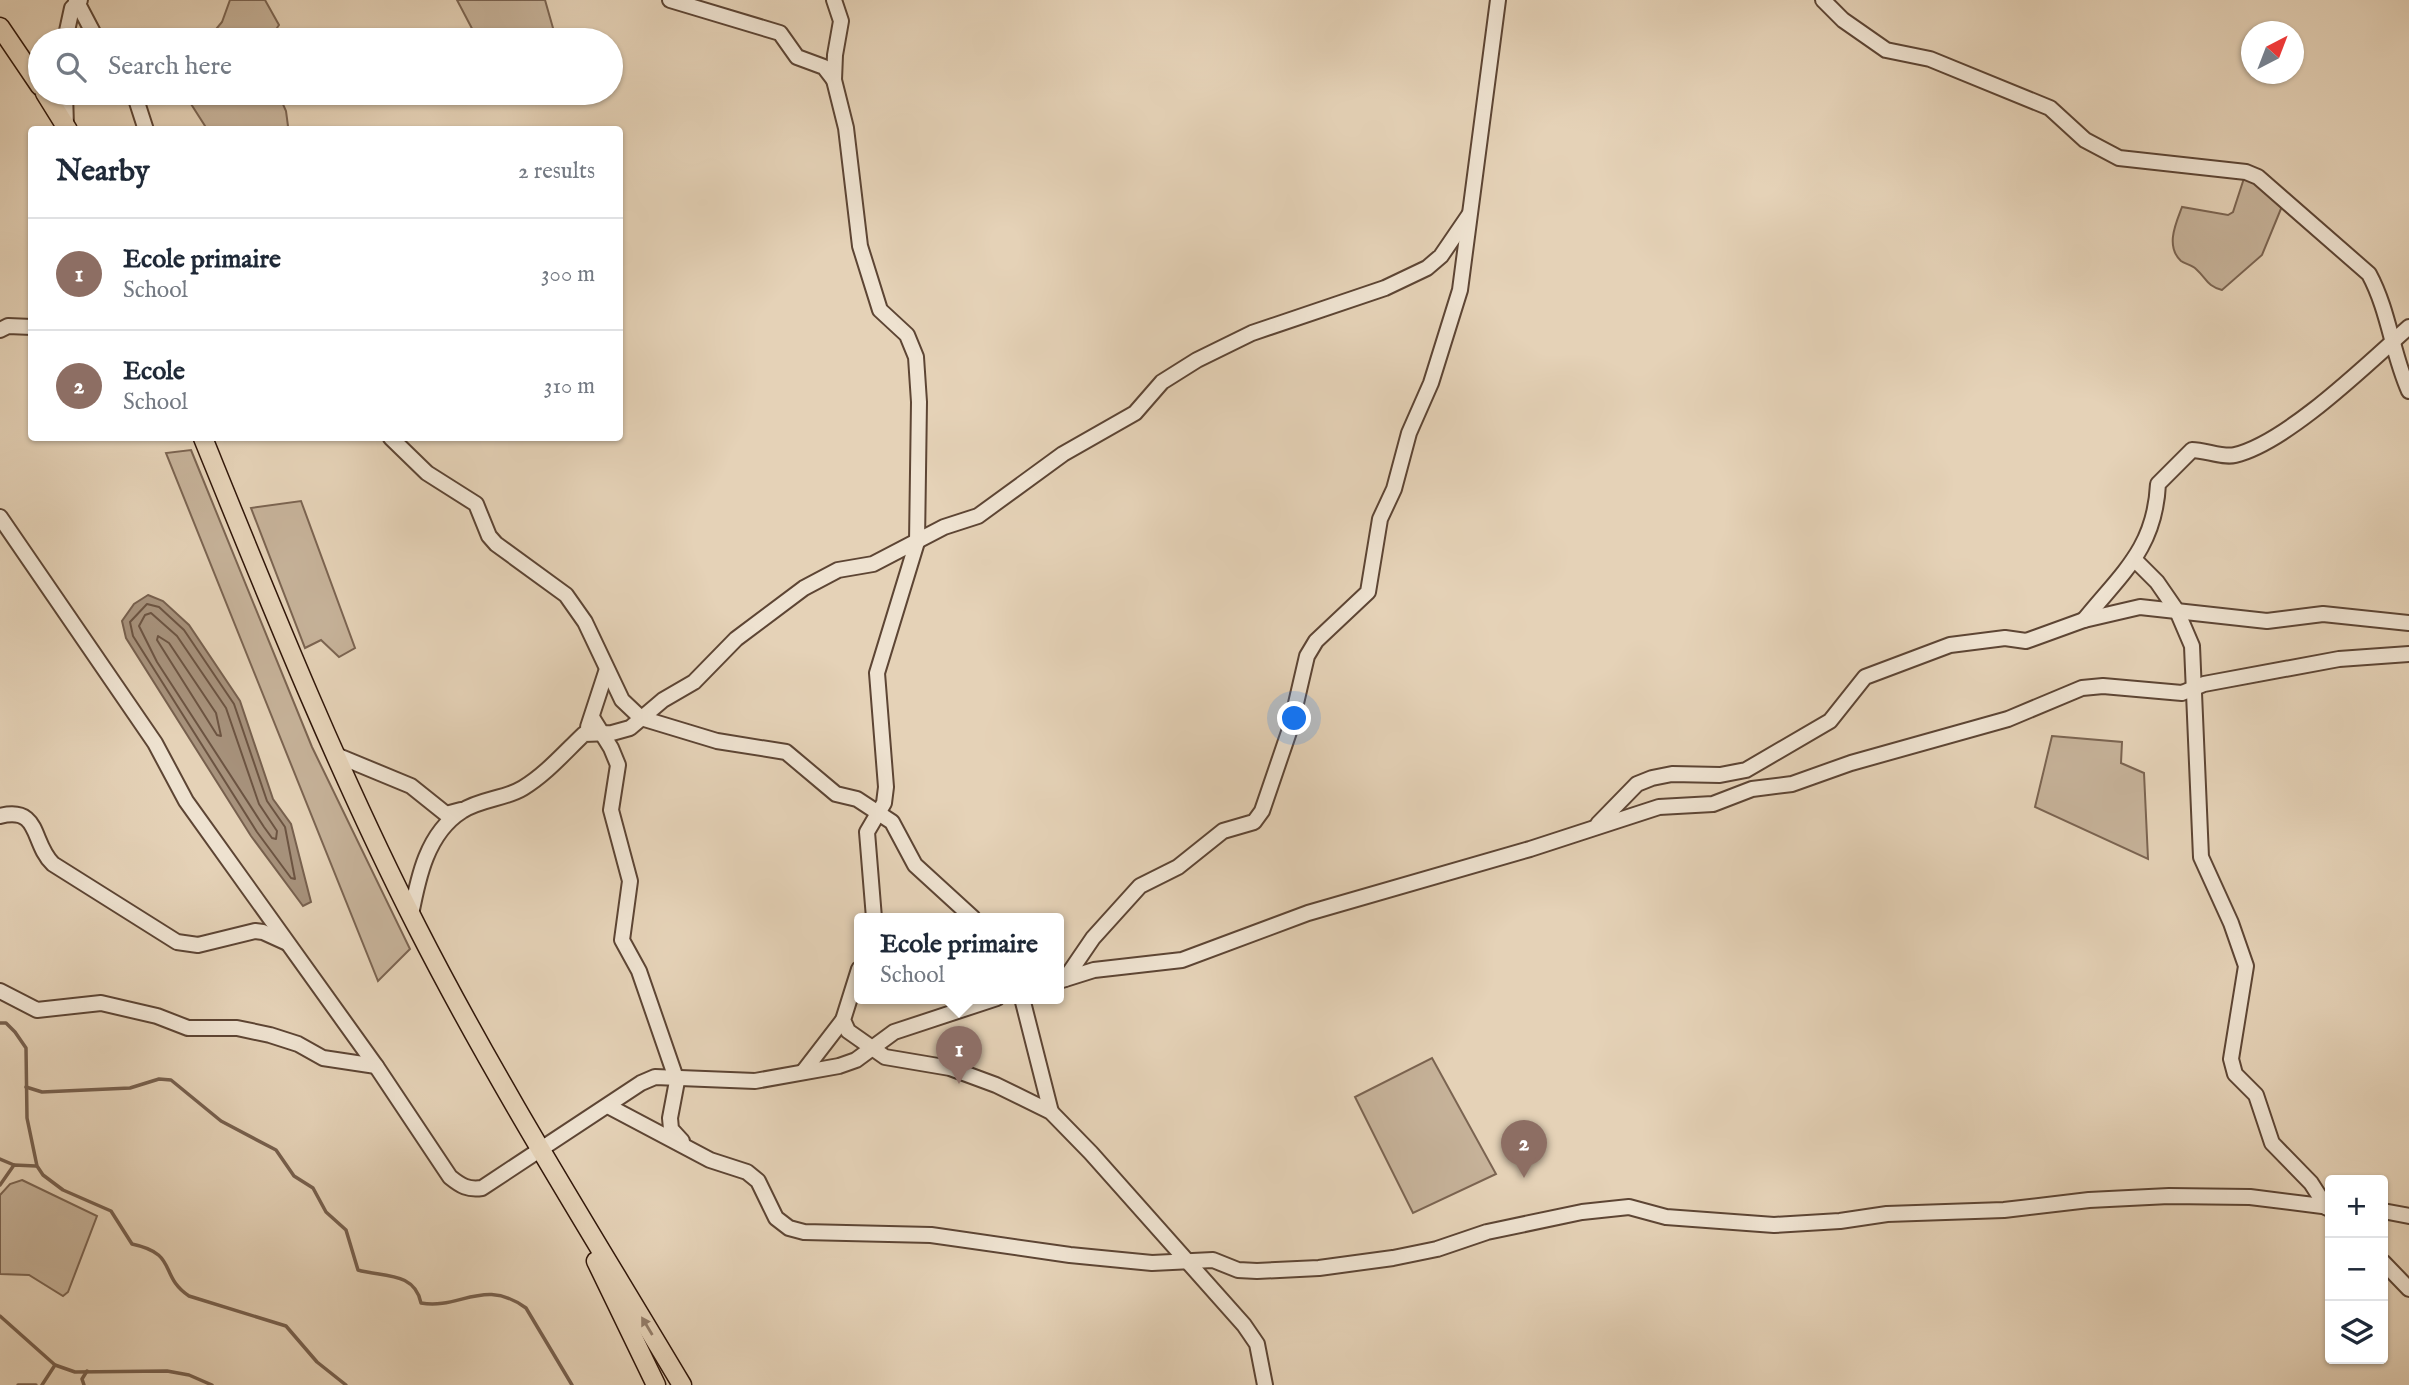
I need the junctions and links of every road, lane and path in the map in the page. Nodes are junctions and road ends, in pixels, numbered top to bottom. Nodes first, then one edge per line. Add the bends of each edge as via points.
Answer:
1 (670, 0) edge
2 (834, 0) edge
3 (1498, 0) edge
4 (1823, 0) edge
5 (78, 1) edge
6 (0, 27) edge
7 (68, 28) edge
8 (91, 28) edge
9 (28, 68) edge
10 (834, 80) junction
11 (53, 105) edge
12 (66, 105) edge
13 (138, 105) edge
14 (66, 126) edge
15 (67, 126) edge
16 (145, 126) edge
17 (1469, 215) junction
18 (28, 327) edge
19 (2409, 327) edge
20 (0, 330) edge
21 (2392, 342) junction
22 (2409, 391) edge
23 (205, 441) edge
24 (394, 441) edge
25 (0, 517) edge
26 (917, 542) junction
27 (2134, 559) junction
28 (2177, 611) junction
29 (2084, 620) junction
30 (2409, 623) edge
31 (2409, 654) edge
32 (606, 672) junction
33 (2194, 688) junction
34 (641, 718) junction
35 (593, 719) junction
36 (602, 732) junction
37 (584, 734) junction
38 (336, 755) junction
39 (463, 810) junction
40 (879, 812) junction
41 (0, 816) edge
42 (1595, 828) junction
43 (873, 913) edge
44 (968, 913) edge
45 (411, 915) junction
46 (286, 943) junction
47 (1064, 977) edge
48 (1064, 979) edge
49 (854, 985) edge
50 (0, 991) edge
51 (979, 1004) edge
52 (1024, 1004) edge
53 (843, 1020) junction
54 (871, 1049) junction
55 (376, 1066) junction
56 (803, 1072) junction
57 (676, 1077) junction
58 (608, 1106) junction
59 (1051, 1112) junction
60 (687, 1148) junction
61 (543, 1151) junction
62 (2325, 1204) edge
63 (2325, 1208) edge
64 (2388, 1212) edge
65 (2409, 1216) edge
66 (1188, 1261) junction
67 (2388, 1267) edge
68 (2409, 1289) edge
69 (656, 1385) edge
70 (682, 1385) edge
71 (1265, 1385) edge

1 - 10 street via 780,33 797,57 824,67
2 - 10 street via 841,20
3 - 17 street
4 - 21 street via 1886,50 1930,60 2050,108 2102,152 2258,177 2368,274 2381,295
5 - 7 street
5 - 8 street
6 - 9 main road
10 - 26 street via 850,155 860,246 880,310 907,335 916,357
11 - 14 main road
12 - 15 street
13 - 16 street
17 - 26 street via 1441,256 1427,268 1385,288 1252,333 1197,360 1162,383 1135,413 1063,454 987,511
17 - 47 street via 1460,290 1432,383 1409,433 1394,489 1380,519 1368,592 1316,641 1307,656 1290,729 1262,811 1254,822 1223,831 1178,867 1140,886
18 - 20 street
19 - 21 street
21 - 22 street
21 - 27 street via 2299,421 2247,451 2231,456 2192,450 2158,484 2148,538
23 - 38 main road
24 - 32 street via 427,473 476,504 489,536 511,557 566,595 585,622
25 - 46 street via 155,743 186,801
26 - 34 street via 873,564 838,570 804,588 736,639 694,682
26 - 40 street via 877,673 886,787
27 - 28 street
27 - 29 street
28 - 29 street via 2140,607
28 - 30 street via 2267,621 2323,614
28 - 33 street via 2192,646
29 - 42 street via 2026,641 2005,638 1950,645 1865,677 1830,721 1746,769 1652,778 1637,784
31 - 33 street via 2339,659
32 - 34 street via 622,700
32 - 35 street
33 - 42 street via 2182,693 2082,688 2008,719 1792,784 1752,789 1713,804 1659,807
33 - 62 street via 2201,857 2246,966 2231,1059 2235,1074 2256,1095 2272,1143
34 - 36 street via 629,728
34 - 40 street via 717,741 786,752 836,794
35 - 36 street
35 - 37 street
36 - 37 street
36 - 57 street via 618,765 611,810 630,881 622,940 639,971
37 - 39 street via 520,789
38 - 39 street via 411,786 446,814
38 - 45 main road
39 - 45 street via 446,825 422,864
40 - 43 street via 867,832 866,847
40 - 44 street via 892,822 915,865
41 - 46 street via 23,815 53,864 177,942 198,945 263,932
42 - 48 street via 1308,913 1182,960
45 - 61 main road
46 - 55 street
49 - 53 street
50 - 55 street via 37,1010 101,1003 188,1028 237,1028 270,1035 323,1058
51 - 54 street via 894,1032
52 - 59 street
53 - 54 street via 848,1031
53 - 56 street
54 - 56 street via 856,1060
54 - 59 street via 885,1057 950,1068
55 - 61 street via 460,1186 482,1188
56 - 57 street via 748,1081
57 - 58 street via 655,1077
57 - 60 street via 671,1129
58 - 60 street
58 - 61 street
59 - 66 street
60 - 66 street via 747,1172 758,1181 775,1218 804,1232 931,1235 1070,1255 1152,1263
61 - 69 main road
70 -> 61 main road
63 - 66 street via 2250,1196 2169,1196 1774,1225 1666,1217 1629,1207 1487,1232 1393,1258 1319,1268 1238,1270 1213,1260
64 - 65 street
66 - 71 street via 1257,1344
67 - 68 street

